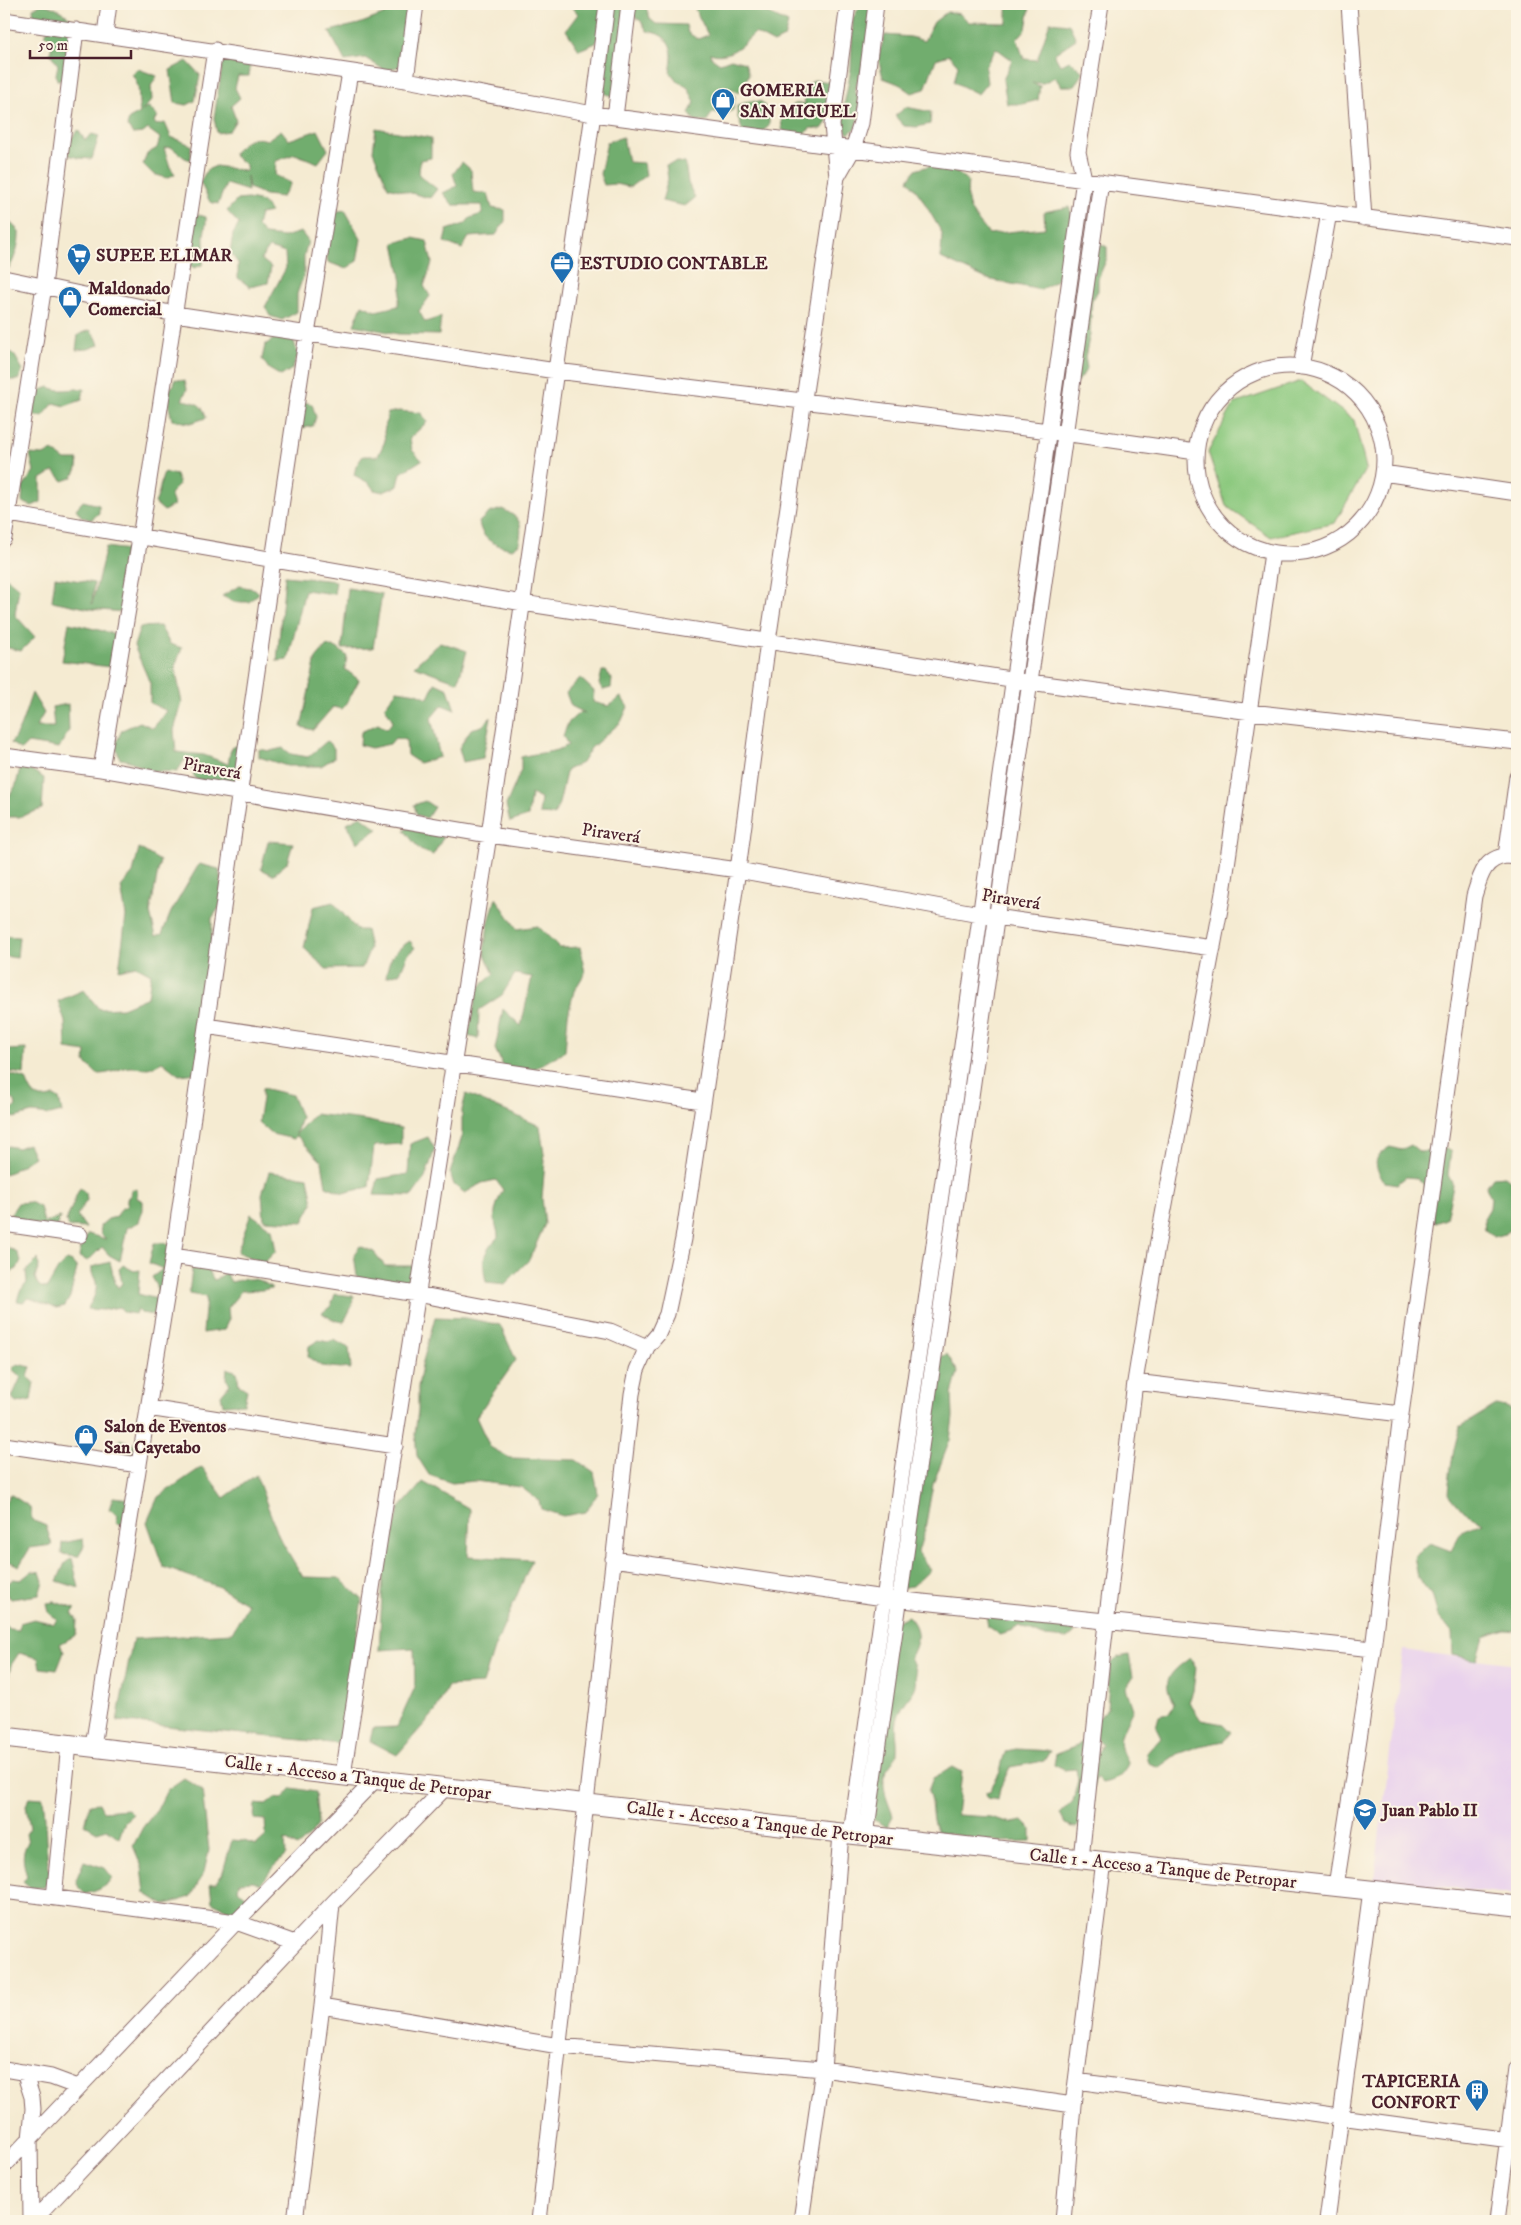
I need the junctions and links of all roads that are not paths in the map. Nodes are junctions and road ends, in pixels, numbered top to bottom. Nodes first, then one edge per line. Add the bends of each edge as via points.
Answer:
1 (109, 4) edge
2 (416, 4) edge
3 (607, 4) edge
4 (629, 4) edge
5 (848, 4) edge
6 (876, 4) edge
7 (1101, 4) edge
8 (1349, 4) edge
9 (4, 20) edge
10 (76, 30) junction
11 (105, 34) junction
12 (215, 50) junction
13 (350, 72) junction
14 (406, 80) junction
15 (593, 114) junction
16 (615, 117) junction
17 (834, 147) junction
18 (853, 149) junction
19 (838, 177) junction
20 (1084, 180) junction
21 (1101, 182) junction
22 (1329, 213) junction
23 (1364, 218) junction
24 (1517, 238) edge
25 (4, 278) edge
26 (44, 286) junction
27 (175, 314) junction
28 (307, 334) junction
29 (1301, 366) junction
30 (556, 371) junction
31 (805, 402) junction
32 (1048, 431) junction
33 (1065, 433) junction
34 (1196, 452) junction
35 (1383, 473) junction
36 (1517, 493) edge
37 (6, 514) edge
38 (4, 538) edge
39 (140, 538) junction
40 (1272, 553) junction
41 (272, 560) junction
42 (523, 603) junction
43 (768, 641) junction
44 (1013, 680) junction
45 (1030, 682) junction
46 (1251, 712) junction
47 (1517, 742) edge
48 (4, 756) edge
49 (101, 769) junction
50 (1517, 777) edge
51 (238, 792) junction
52 (489, 835) junction
53 (1512, 856) edge
54 (738, 870) junction
55 (980, 914) junction
56 (996, 917) junction
57 (1213, 948) junction
58 (206, 1026) junction
59 (454, 1064) junction
60 (702, 1101) junction
61 (938, 1216) junction
62 (954, 1219) junction
63 (4, 1224) edge
64 (80, 1235) dead end
65 (173, 1256) junction
66 (417, 1294) junction
67 (647, 1347) junction
68 (1136, 1382) junction
69 (148, 1408) junction
70 (1401, 1414) junction
71 (4, 1445) edge
72 (394, 1446) junction
73 (138, 1465) junction
74 (613, 1559) junction
75 (884, 1598) junction
76 (900, 1599) junction
77 (1107, 1623) junction
78 (1374, 1649) junction
79 (4, 1737) edge
80 (69, 1744) junction
81 (93, 1746) junction
82 (343, 1775) junction
83 (376, 1779) junction
84 (446, 1787) junction
85 (586, 1803) junction
86 (852, 1834) junction
87 (1081, 1859) junction
88 (1104, 1861) junction
89 (1336, 1886) junction
90 (1371, 1890) junction
91 (4, 1891) edge
92 (54, 1898) junction
93 (332, 1904) junction
94 (1517, 1906) edge
95 (236, 1922) junction
96 (295, 1943) junction
97 (322, 2006) junction
98 (559, 2046) junction
99 (4, 2068) edge
100 (824, 2068) junction
101 (1517, 2068) edge
102 (24, 2072) junction
103 (1076, 2080) junction
104 (78, 2087) junction
105 (1073, 2105) junction
106 (1341, 2118) junction
107 (30, 2139) junction
108 (1512, 2140) edge
109 (4, 2166) edge
110 (32, 2221) edge
111 (295, 2221) edge
112 (539, 2221) edge
113 (801, 2221) edge
114 (1063, 2221) edge
115 (1327, 2221) edge
116 (1497, 2221) edge

1 - 11 street
2 - 14 street
3 - 15 street
4 - 16 street
5 - 17 street via 832,125
6 - 18 street via 861,122
7 - 20 street via 1078,152
8 - 23 street
9 - 10 street
10 - 11 street
10 - 26 street
11 - 12 street
12 - 13 street
12 - 27 street
13 - 14 street
13 - 28 street
14 - 15 street
15 - 16 street
15 - 30 street
16 - 17 street
17 - 18 street
17 - 19 street
18 - 19 street
18 - 20 street
19 - 31 street
20 - 21 street
20 - 32 street
21 - 22 street
21 - 33 street
22 - 23 street
22 - 29 street
23 - 24 street
25 - 26 street
26 - 27 street
26 - 37 street
27 - 28 street
27 - 39 street
28 - 30 street
28 - 41 street
29 - 34 street via 1271,368 1243,379 1220,398 1208,416
29 - 35 street via 1330,374 1354,391 1367,407 1383,443
30 - 31 street
30 - 42 street
31 - 32 street
31 - 43 street
32 - 33 street
32 - 44 street
33 - 34 street
33 - 45 street
34 - 40 street via 1198,480 1207,506 1224,528 1246,544
35 - 36 street
35 - 40 street via 1374,502 1356,527 1338,540 1303,554
37 - 38 street
37 - 39 street
39 - 41 street
39 - 49 street
40 - 46 street
41 - 42 street
41 - 51 street
42 - 43 street
42 - 52 street
43 - 44 street
43 - 54 street
44 - 45 street
44 - 55 street
45 - 46 street
45 - 56 street
46 - 47 street
46 - 57 street
48 - 49 street, Piraverá
49 - 51 street, Piraverá
50 - 53 street
51 - 52 street, Piraverá
51 - 58 street
52 - 54 street, Piraverá
52 - 59 street
53 - 70 street via 1496,856 1487,863 1474,896
54 - 55 street, Piraverá
54 - 60 street
55 - 56 street, Piraverá
55 - 61 street
56 - 57 street, Piraverá
56 - 62 street
57 - 68 street via 1156,1252
58 - 59 street
58 - 65 street
59 - 60 street
59 - 66 street
60 - 67 street via 682,1239 667,1314 658,1334
61 - 62 street
61 - 75 street
62 - 76 street
63 - 64 street
65 - 66 street
65 - 69 street
66 - 67 street via 610,1331
66 - 72 street
67 - 74 street via 637,1370 632,1394
68 - 70 street
68 - 77 street
69 - 72 street
69 - 73 street
70 - 78 street
71 - 73 street
72 - 82 street
73 - 81 street
74 - 75 street
74 - 85 street
75 - 76 street
75 - 86 street
76 - 77 street
76 - 86 street
77 - 78 street
77 - 87 street
78 - 89 street
79 - 80 street, Calle 1 - Acceso a Tanque de Petropar
80 - 81 street, Calle 1 - Acceso a Tanque de Petropar
80 - 92 street
81 - 82 street, Calle 1 - Acceso a Tanque de Petropar
82 - 83 street, Calle 1 - Acceso a Tanque de Petropar
83 - 84 street, Calle 1 - Acceso a Tanque de Petropar
83 - 95 street
84 - 85 street, Calle 1 - Acceso a Tanque de Petropar
84 - 93 street
85 - 86 street, Calle 1 - Acceso a Tanque de Petropar
85 - 98 street
86 - 87 street, Calle 1 - Acceso a Tanque de Petropar
86 - 100 street
87 - 88 street, Calle 1 - Acceso a Tanque de Petropar
88 - 89 street, Calle 1 - Acceso a Tanque de Petropar
88 - 103 street
89 - 90 street, Calle 1 - Acceso a Tanque de Petropar
90 - 94 street, Calle 1 - Acceso a Tanque de Petropar
90 - 106 street
91 - 92 street
92 - 95 street
93 - 96 street
93 - 97 street
95 - 96 street
95 - 104 street
96 - 110 street
97 - 98 street
97 - 111 street
98 - 100 street
98 - 112 street
99 - 102 street
100 - 105 street
100 - 113 street
101 - 108 street
102 - 104 street via 66,2081
102 - 107 street via 32,2097
103 - 105 street
103 - 106 street
104 - 107 street
105 - 114 street
106 - 108 street
106 - 115 street
107 - 109 street
107 - 110 street
108 - 116 street

